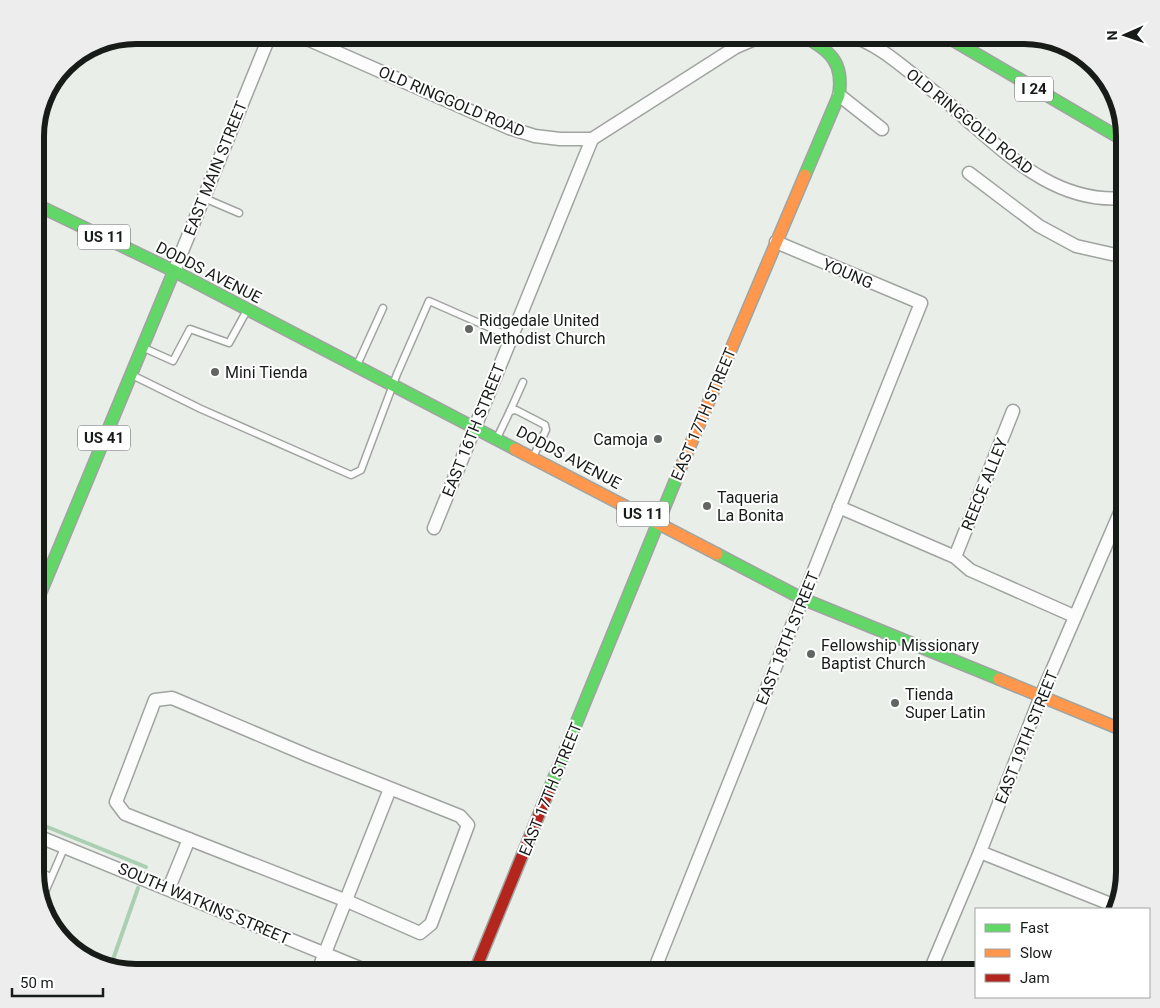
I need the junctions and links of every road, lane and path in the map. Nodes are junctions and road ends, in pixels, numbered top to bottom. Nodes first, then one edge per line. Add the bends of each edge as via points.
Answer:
1 (266, 44) edge
2 (318, 44) edge
3 (743, 44) edge
4 (816, 44) edge
5 (869, 44) edge
6 (959, 44) edge
7 (839, 95) junction
8 (882, 129) dead end
9 (1116, 136) edge
10 (592, 139) junction
11 (969, 173) dead end
12 (1116, 197) edge
13 (203, 198) junction
14 (44, 208) edge
15 (239, 213) dead end
16 (776, 242) junction
17 (1116, 255) edge
18 (174, 271) junction
19 (921, 303) joint
20 (383, 308) dead end
21 (247, 309) junction
22 (511, 337) junction
23 (142, 347) junction
24 (356, 366) junction
25 (131, 374) junction
26 (523, 382) dead end
27 (394, 384) junction
28 (510, 411) junction
29 (1013, 411) dead end
30 (474, 426) junction
31 (497, 438) junction
32 (533, 457) junction
33 (839, 508) junction
34 (658, 522) junction
35 (434, 528) dead end
36 (1116, 535) edge
37 (955, 557) junction
38 (44, 584) edge
39 (803, 599) junction
40 (1074, 616) junction
41 (1041, 696) junction
42 (1116, 727) edge
43 (390, 789) junction
44 (44, 838) edge
45 (189, 839) junction
46 (65, 846) junction
47 (980, 852) junction
48 (44, 874) edge
49 (51, 877) junction
50 (169, 888) junction
51 (46, 889) edge
52 (347, 901) junction
53 (1110, 904) edge
54 (325, 954) junction
55 (321, 964) edge
56 (350, 964) edge
57 (478, 964) edge
58 (656, 964) edge
59 (933, 964) edge

1 - 13 street, EAST MAIN STREET
2 - 10 street, OLD RINGGOLD ROAD via 509,128 535,136
3 - 10 street
4 - 7 main road, EAST 17TH STREET via 834,57 841,71
5 - 12 street, OLD RINGGOLD ROAD via 884,51 1027,170 1050,184 1091,196
6 - 9 main road, I 24
7 - 8 street
7 - 16 main road, EAST 17TH STREET
10 - 22 street, EAST 16TH STREET
11 - 17 street via 1039,226 1076,246
13 - 15 lane
13 - 18 street, EAST MAIN STREET
14 - 18 main road, DODDS AVENUE / US 11
16 - 19 street, YOUNG
16 - 34 main road, EAST 17TH STREET
18 - 21 main road, DODDS AVENUE / US 11
18 - 23 main road, EAST MAIN STREET / US 41
19 - 33 street, EAST 18TH STREET
20 - 24 lane
21 - 23 lane via 230,343 190,329 173,361
21 - 24 main road, DODDS AVENUE / US 11
22 - 27 lane via 429,301
22 - 30 street, EAST 16TH STREET
23 - 25 main road, EAST MAIN STREET / US 41
24 - 27 main road, DODDS AVENUE / US 11
25 - 27 lane via 201,409 351,474 361,470
25 - 38 main road, EAST MAIN STREET / US 41
26 - 28 lane
27 - 30 main road, DODDS AVENUE / US 11
28 - 31 lane
28 - 32 lane via 516,410 545,425 546,430
29 - 37 street, REECE ALLEY
30 - 31 main road, DODDS AVENUE / US 11
30 - 35 street, EAST 16TH STREET
31 - 32 main road, DODDS AVENUE / US 11
32 - 34 main road, DODDS AVENUE / US 11
33 - 37 street
33 - 39 street, EAST 18TH STREET
34 - 39 main road, DODDS AVENUE / US 11
34 - 57 main road, EAST 17TH STREET
36 - 40 street, EAST 19TH STREET
37 - 40 street via 970,570
39 - 41 main road, DODDS AVENUE / US 11
39 - 58 street, EAST 18TH STREET
40 - 41 street, EAST 19TH STREET
41 - 42 main road, DODDS AVENUE / US 11
41 - 47 street, EAST 19TH STREET
43 - 45 street via 172,698 155,700 116,802 125,814
43 - 52 street
43 - 52 street via 460,816 468,826 431,924 420,933
44 - 46 street, SOUTH WATKINS STREET
45 - 50 street
45 - 52 street
46 - 49 lane
46 - 50 street, SOUTH WATKINS STREET
47 - 53 street
47 - 59 street, EAST 19TH STREET
48 - 49 lane
49 - 51 lane
50 - 54 street, SOUTH WATKINS STREET
52 - 54 street
54 - 55 street
54 - 56 street, SOUTH WATKINS STREET

